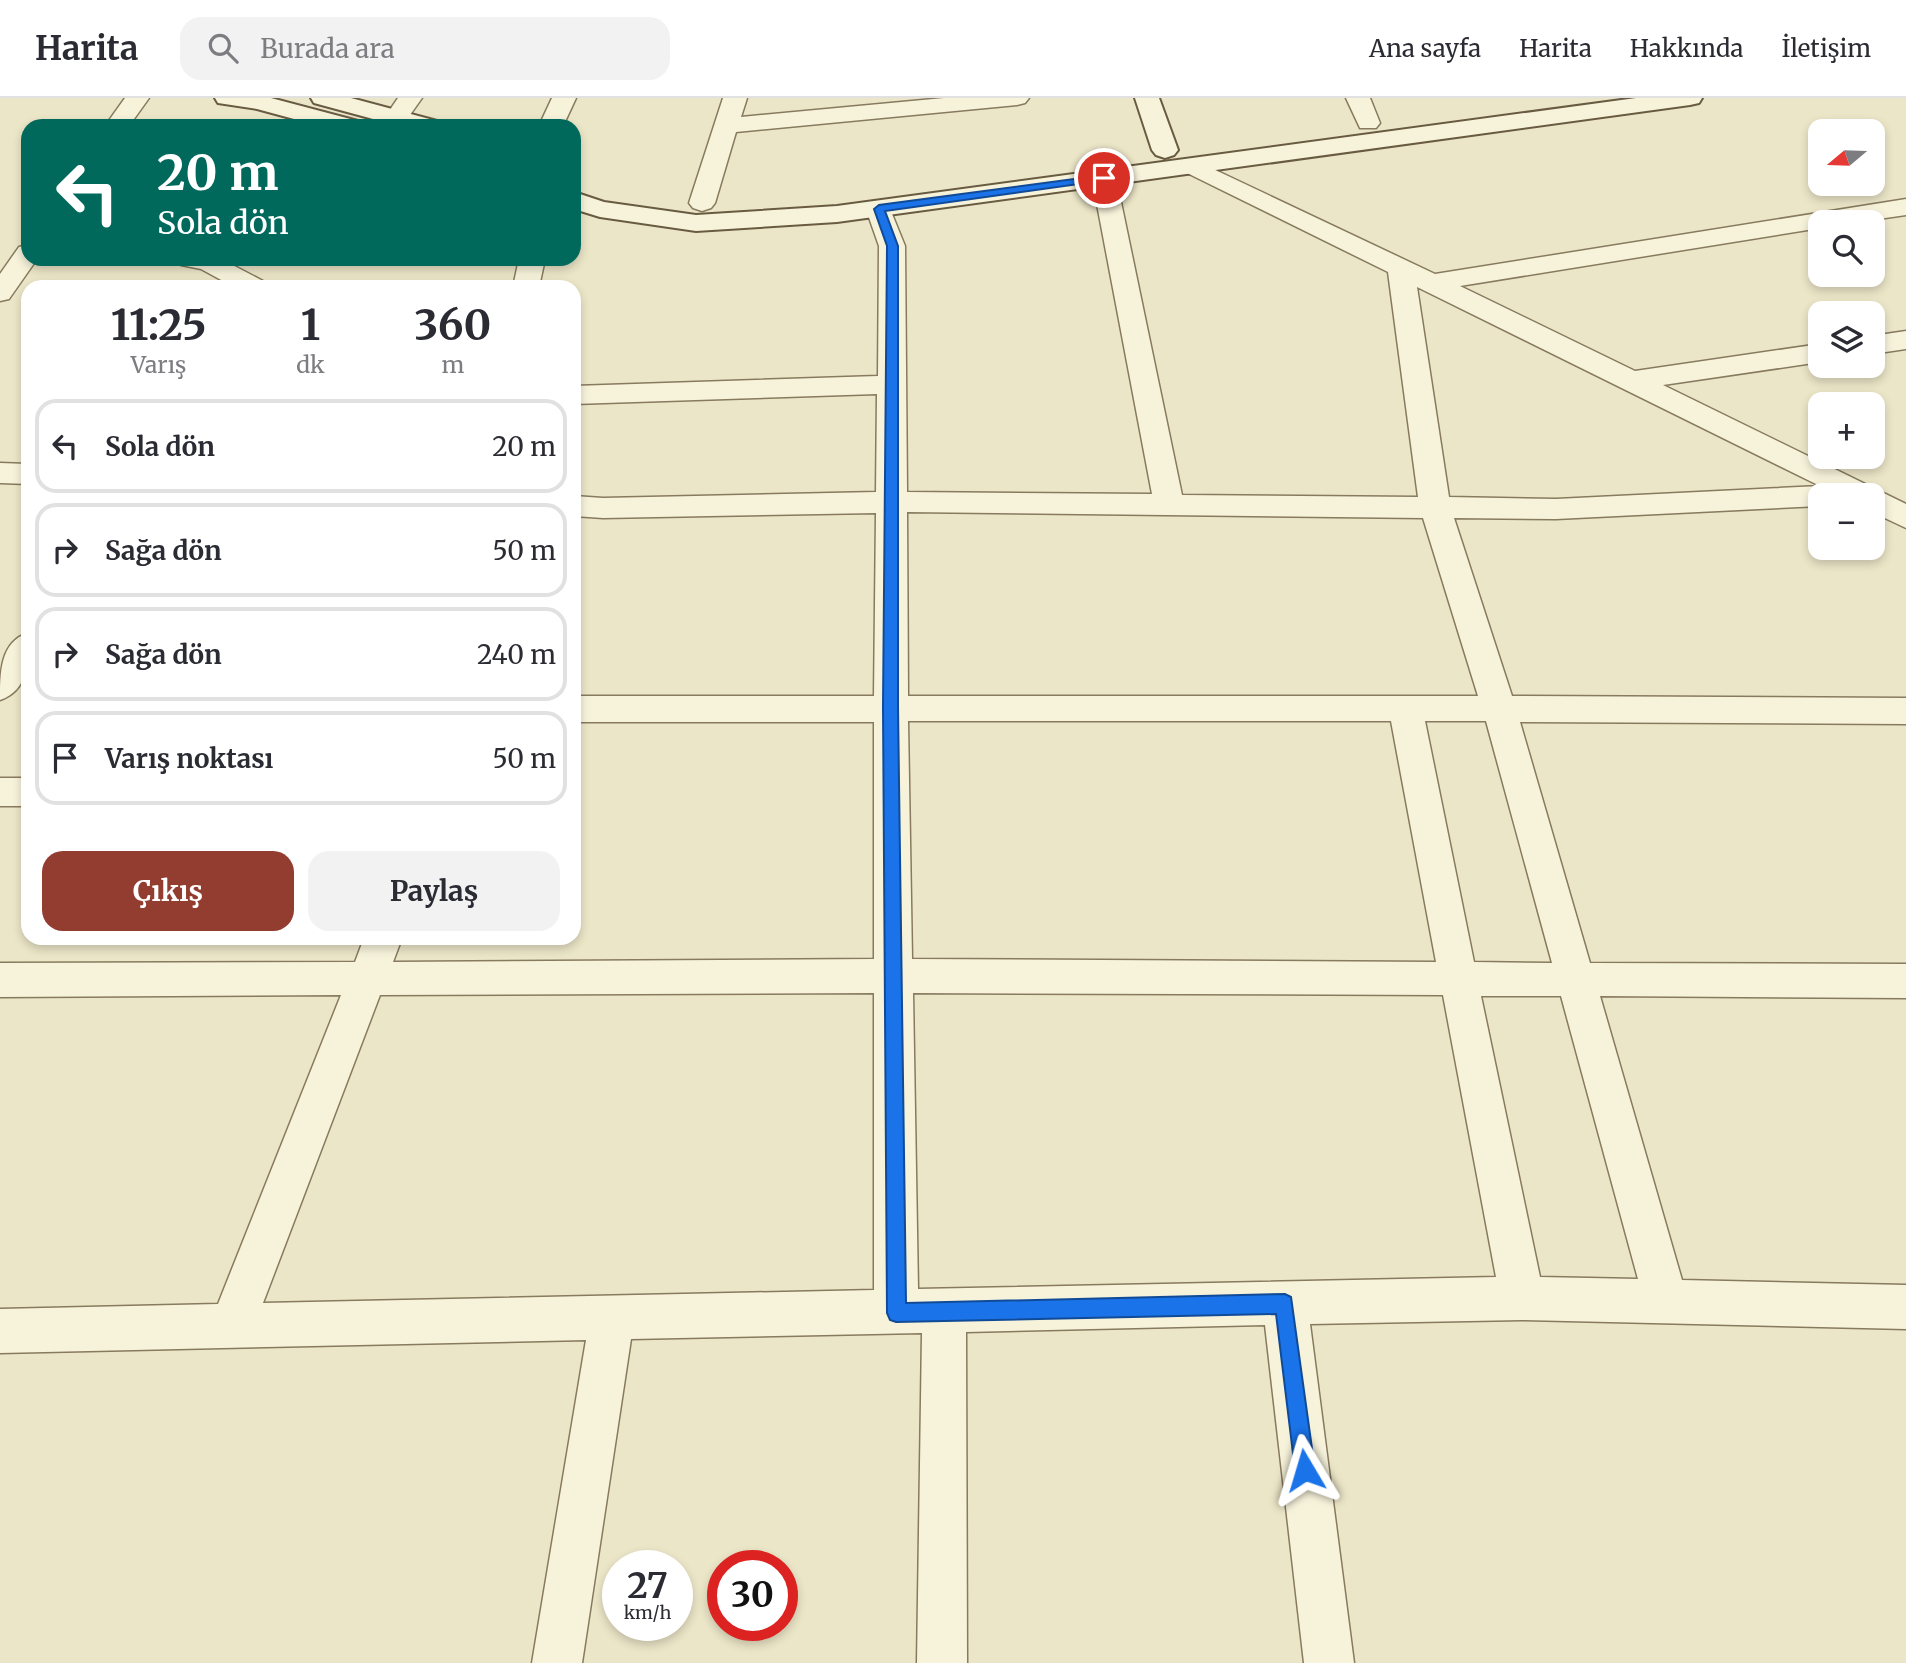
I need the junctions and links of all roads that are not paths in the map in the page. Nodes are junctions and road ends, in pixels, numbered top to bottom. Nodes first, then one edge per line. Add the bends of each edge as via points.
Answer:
1 (137, 98) edge
2 (227, 98) edge
3 (323, 98) edge
4 (564, 98) edge
5 (735, 98) edge
6 (1017, 98) edge
7 (1147, 98) edge
8 (1358, 98) edge
9 (1551, 98) edge
10 (1690, 98) edge
11 (404, 108) edge
12 (122, 119) edge
13 (322, 119) edge
14 (419, 119) edge
15 (554, 119) edge
16 (1368, 123) junction
17 (726, 126) junction
18 (1165, 150) junction
19 (1192, 166) junction
20 (581, 178) edge
21 (1104, 178) junction
22 (581, 202) edge
23 (702, 203) junction
24 (1906, 207) edge
25 (879, 209) junction
26 (21, 263) edge
27 (215, 266) edge
28 (1401, 269) junction
29 (241, 280) edge
30 (1431, 283) junction
31 (0, 293) edge
32 (1906, 340) edge
33 (1885, 343) edge
34 (1808, 355) edge
35 (1631, 380) junction
36 (892, 385) junction
37 (581, 395) edge
38 (0, 473) edge
39 (21, 474) edge
40 (1833, 483) edge
41 (1808, 497) edge
42 (891, 502) junction
43 (1169, 505) junction
44 (581, 506) edge
45 (1435, 508) junction
46 (1885, 508) edge
47 (1906, 517) edge
48 (891, 707) junction
49 (1405, 708) junction
50 (1499, 708) junction
51 (581, 709) edge
52 (1906, 711) edge
53 (0, 792) edge
54 (21, 792) edge
55 (380, 945) edge
56 (368, 976) junction
57 (893, 976) junction
58 (1459, 979) junction
59 (1577, 979) junction
60 (0, 980) edge
61 (1906, 981) edge
62 (1522, 1298) junction
63 (1666, 1301) junction
64 (1285, 1304) junction
65 (1906, 1307) edge
66 (944, 1312) junction
67 (896, 1313) junction
68 (612, 1320) junction
69 (231, 1328) junction
70 (0, 1331) edge
71 (557, 1663) edge
72 (942, 1663) edge
73 (1329, 1663) edge

1 - 12 street
2 - 13 main road
3 - 11 main road
4 - 15 street
5 - 17 street
6 - 17 street
7 - 18 main road
8 - 16 street
9 - 16 main road
10 - 19 main road
11 - 14 main road
16 - 18 main road
17 - 23 street
18 - 23 main road via 833,195
19 - 21 main road
19 - 28 street
20 - 23 main road via 617,191
21 - 25 main road
21 - 43 street
22 - 25 main road via 696,223
24 - 30 street
25 - 36 street via 892,246
26 - 31 street
27 - 29 street
28 - 30 street
28 - 45 street
30 - 35 street
32 - 33 street
34 - 35 street
35 - 40 street
36 - 37 street
36 - 42 street
38 - 39 street
41 - 45 street via 1556,509
42 - 43 street
42 - 44 street
42 - 48 street
43 - 45 street
45 - 50 street
46 - 47 street
48 - 49 street
48 - 51 street
48 - 57 street
49 - 50 street
49 - 58 street
50 - 52 street
50 - 59 street
53 - 54 street
55 - 56 street
56 - 57 street
56 - 60 street
56 - 69 street
57 - 58 street
57 - 67 street
58 - 59 street
58 - 62 street
59 - 61 street
59 - 63 street
62 - 63 street
62 - 64 street
63 - 65 street
64 - 66 street
64 - 73 street
66 - 67 street
66 - 72 street
67 - 68 street
68 - 69 street
68 - 71 street
69 - 70 street

